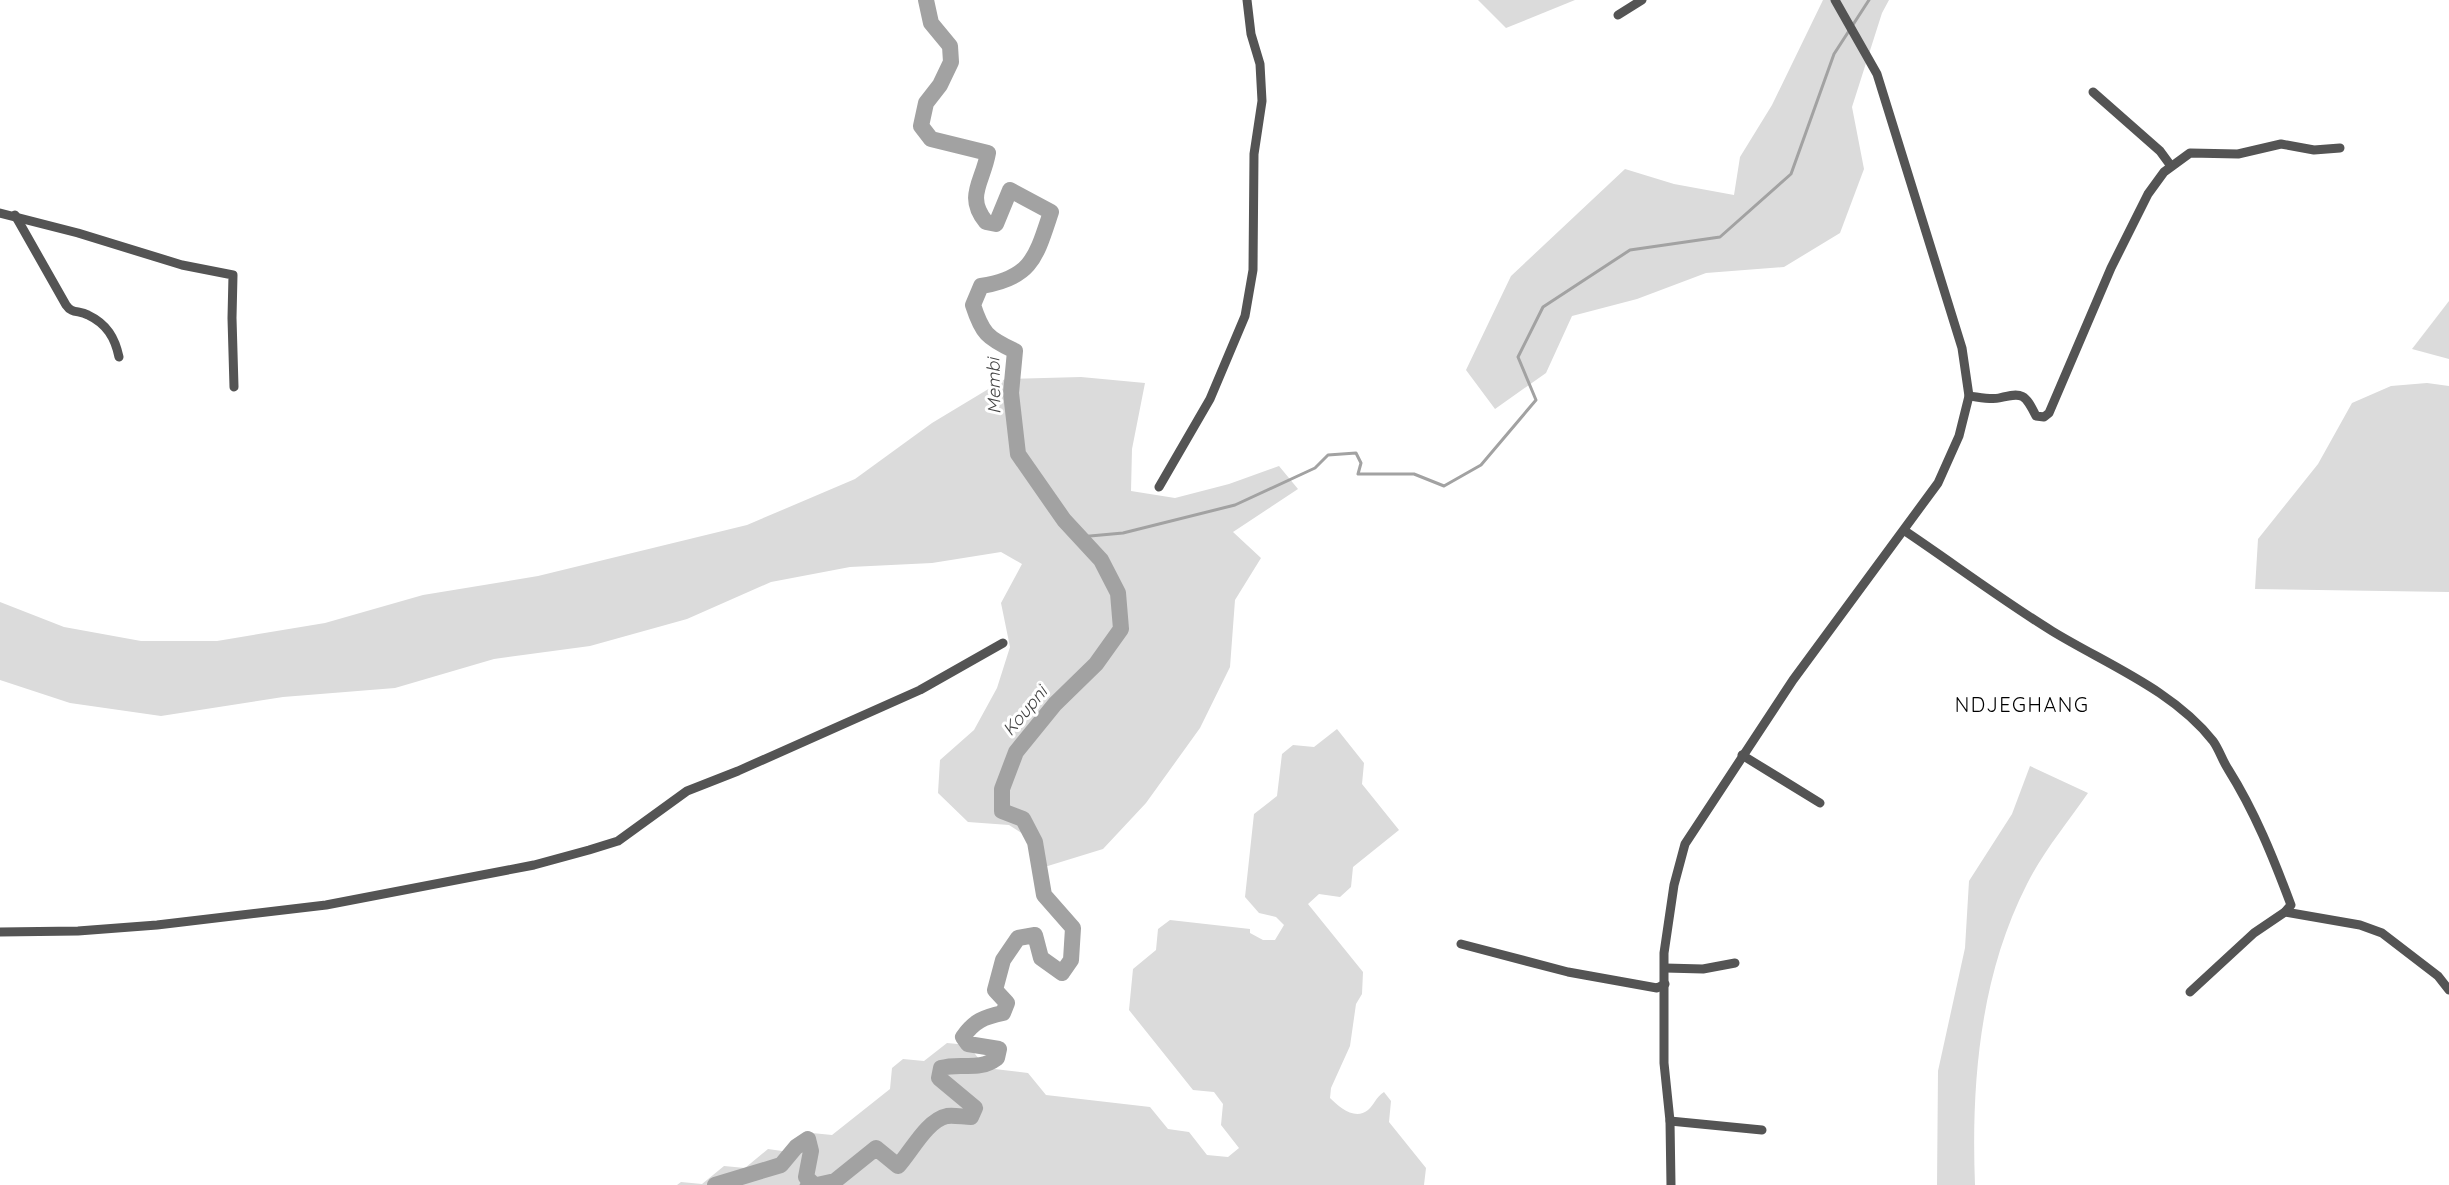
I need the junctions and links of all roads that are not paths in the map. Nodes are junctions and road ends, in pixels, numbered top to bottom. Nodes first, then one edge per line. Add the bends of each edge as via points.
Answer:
1 (1247, 0) edge
2 (1642, 0) edge
3 (1835, 0) edge
4 (1618, 15) dead end
5 (2092, 92) dead end
6 (2340, 148) dead end
7 (2171, 166) junction
8 (0, 213) edge
9 (15, 215) junction
10 (119, 357) dead end
11 (234, 387) dead end
12 (1970, 396) junction
13 (1159, 487) dead end
14 (1905, 531) junction
15 (1003, 643) dead end
16 (1742, 755) junction
17 (1820, 803) dead end
18 (2285, 912) junction
19 (0, 932) edge
20 (1461, 944) dead end
21 (1735, 963) dead end
22 (1665, 968) junction
23 (1665, 984) junction
24 (2449, 990) edge
25 (2190, 992) dead end
26 (1670, 1121) junction
27 (1762, 1130) dead end
28 (1671, 1185) edge

1 - 13 street via 1260,64 1262,101 1254,154 1253,270 1245,316 1210,399
2 - 4 street
3 - 12 street via 1877,74 1962,348
5 - 7 street via 2160,150
6 - 7 street via 2314,150 2281,144 2238,154 2190,153
7 - 12 street via 2148,194 2102,288 2049,413 2036,416 2028,400 2013,394 1998,398
8 - 9 street
9 - 10 street via 66,305 74,312 88,314 110,331
9 - 11 street via 182,265 234,275
12 - 14 street via 1949,462
14 - 16 street via 1842,612
14 - 18 street via 2053,632 2098,655 2191,717 2214,742 2244,792 2291,905
15 - 19 street via 920,690 687,791 618,841 534,866 314,907 157,925 68,932
16 - 17 street
16 - 22 street via 1685,844 1666,925
18 - 24 street via 2360,925 2382,933 2438,976
18 - 25 street via 2254,933
20 - 23 street via 1568,972 1657,988
21 - 22 street via 1703,969
22 - 23 street
23 - 26 street via 1664,1063
26 - 27 street
26 - 28 street

